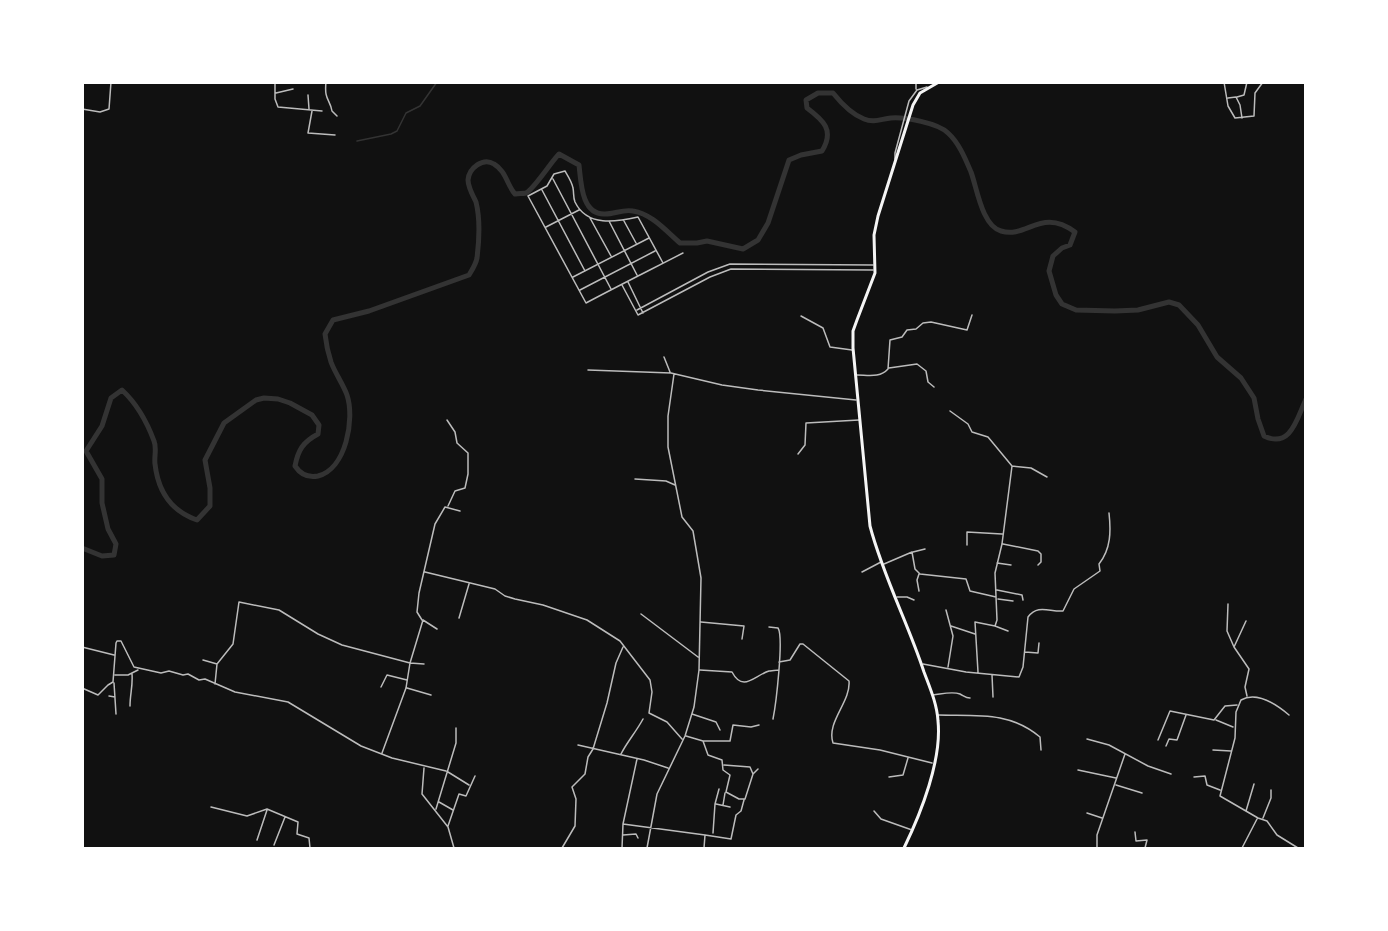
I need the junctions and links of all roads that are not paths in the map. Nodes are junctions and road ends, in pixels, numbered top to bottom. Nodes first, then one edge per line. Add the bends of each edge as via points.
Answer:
1 (111, 82) edge
2 (275, 82) edge
3 (326, 82) edge
4 (916, 82) edge
5 (939, 82) edge
6 (1224, 82) edge
7 (1247, 82) edge
8 (1263, 82) edge
9 (928, 87) junction
10 (293, 89) dead end
11 (916, 90) junction
12 (275, 93) junction
13 (308, 95) dead end
14 (1236, 97) junction
15 (1227, 99) junction
16 (82, 109) edge
17 (310, 110) junction
18 (322, 111) dead end
19 (337, 116) dead end
20 (1242, 118) junction
21 (906, 121) junction
22 (335, 135) dead end
23 (552, 178) junction
24 (542, 189) junction
25 (580, 210) junction
26 (571, 214) junction
27 (590, 218) junction
28 (558, 220) junction
29 (624, 220) junction
30 (608, 221) junction
31 (545, 227) junction
32 (650, 238) junction
33 (637, 244) junction
34 (656, 250) junction
35 (624, 251) junction
36 (683, 253) dead end
37 (611, 257) junction
38 (631, 263) junction
39 (663, 263) junction
40 (598, 264) junction
41 (876, 265) junction
42 (585, 270) junction
43 (875, 270) junction
44 (638, 276) junction
45 (572, 277) junction
46 (605, 277) junction
47 (627, 281) junction
48 (622, 284) junction
49 (612, 289) junction
50 (579, 290) junction
51 (641, 308) junction
52 (636, 311) junction
53 (644, 313) junction
54 (972, 315) dead end
55 (801, 316) dead end
56 (853, 350) junction
57 (664, 357) dead end
58 (888, 369) junction
59 (588, 370) dead end
60 (670, 373) junction
61 (674, 374) junction
62 (856, 375) junction
63 (934, 387) dead end
64 (857, 400) junction
65 (950, 411) dead end
66 (447, 420) dead end
67 (860, 420) junction
68 (798, 454) dead end
69 (1012, 466) junction
70 (1047, 477) dead end
71 (635, 480) dead end
72 (676, 486) junction
73 (447, 507) junction
74 (460, 511) dead end
75 (1109, 513) dead end
76 (1003, 534) junction
77 (1002, 544) junction
78 (967, 545) dead end
79 (925, 549) dead end
80 (912, 552) junction
81 (883, 563) junction
82 (997, 563) junction
83 (1011, 565) dead end
84 (1038, 565) dead end
85 (425, 572) junction
86 (862, 572) dead end
87 (920, 574) junction
88 (469, 583) junction
89 (996, 590) junction
90 (919, 591) dead end
91 (896, 597) junction
92 (997, 598) junction
93 (914, 600) dead end
94 (1023, 600) dead end
95 (1013, 601) dead end
96 (1228, 604) dead end
97 (946, 610) dead end
98 (641, 614) dead end
99 (459, 618) dead end
100 (423, 620) junction
101 (1246, 621) dead end
102 (701, 622) junction
103 (950, 626) junction
104 (994, 626) junction
105 (769, 627) dead end
106 (437, 629) dead end
107 (1008, 631) dead end
108 (975, 634) junction
109 (742, 639) dead end
110 (1039, 643) dead end
111 (624, 646) junction
112 (82, 647) edge
113 (1234, 647) junction
114 (1024, 651) junction
115 (115, 655) junction
116 (698, 657) junction
117 (203, 660) dead end
118 (779, 662) junction
119 (410, 663) junction
120 (217, 664) junction
121 (424, 664) dead end
122 (922, 664) junction
123 (948, 668) junction
124 (139, 669) junction
125 (699, 670) junction
126 (779, 670) junction
127 (978, 673) junction
128 (132, 674) junction
129 (992, 674) junction
130 (113, 675) junction
131 (408, 681) junction
132 (113, 682) junction
133 (215, 684) junction
134 (381, 687) dead end
135 (82, 688) edge
136 (406, 688) junction
137 (431, 695) dead end
138 (932, 695) junction
139 (109, 696) dead end
140 (116, 697) junction
141 (993, 697) dead end
142 (1247, 697) junction
143 (970, 698) dead end
144 (1238, 705) junction
145 (130, 706) dead end
146 (116, 714) dead end
147 (692, 714) junction
148 (1186, 714) junction
149 (938, 715) junction
150 (1288, 715) dead end
151 (643, 719) dead end
152 (773, 719) dead end
153 (1215, 720) junction
154 (759, 725) dead end
155 (456, 728) dead end
156 (1234, 728) junction
157 (720, 730) dead end
158 (685, 736) junction
159 (1087, 739) dead end
160 (1158, 740) dead end
161 (683, 741) junction
162 (703, 741) junction
163 (578, 745) dead end
164 (1166, 746) dead end
165 (593, 749) junction
166 (1041, 750) dead end
167 (1213, 750) dead end
168 (1232, 751) junction
169 (381, 754) junction
170 (1125, 754) junction
171 (620, 755) junction
172 (908, 757) junction
173 (637, 759) junction
174 (933, 764) junction
175 (723, 765) junction
176 (424, 767) junction
177 (669, 768) junction
178 (758, 769) dead end
179 (1078, 770) dead end
180 (447, 772) junction
181 (753, 774) junction
182 (1170, 774) dead end
183 (475, 776) dead end
184 (889, 777) dead end
185 (1194, 777) dead end
186 (1117, 778) junction
187 (1254, 784) dead end
188 (470, 785) junction
189 (1116, 785) junction
190 (719, 789) dead end
191 (1221, 790) junction
192 (1271, 790) dead end
193 (726, 792) junction
194 (1142, 793) dead end
195 (744, 799) junction
196 (439, 802) junction
197 (715, 804) junction
198 (723, 805) junction
199 (211, 807) dead end
200 (730, 807) dead end
201 (267, 809) junction
202 (436, 810) junction
203 (453, 810) junction
204 (874, 811) dead end
205 (1246, 812) junction
206 (1087, 813) dead end
207 (285, 816) junction
208 (1103, 818) junction
209 (1258, 818) junction
210 (1263, 819) junction
211 (623, 824) junction
212 (650, 826) junction
213 (448, 827) junction
214 (913, 830) junction
215 (1135, 832) dead end
216 (713, 833) dead end
217 (622, 835) junction
218 (705, 835) junction
219 (638, 838) dead end
220 (257, 840) dead end
221 (1147, 840) junction
222 (1152, 840) dead end
223 (274, 845) dead end
224 (622, 848) edge
225 (310, 849) edge
226 (454, 849) edge
227 (562, 849) edge
228 (646, 849) edge
229 (704, 849) edge
230 (904, 849) edge
231 (1097, 849) edge
232 (1145, 849) edge
233 (1242, 849) edge
234 (1298, 849) edge

1 - 16 street via 108,111
2 - 12 street
3 - 19 street via 326,97
4 - 11 street
5 - 9 main road
6 - 15 street
7 - 14 street via 1244,94
8 - 20 street via 1256,93 1254,116
9 - 11 street
9 - 21 main road via 918,95
10 - 12 street
11 - 21 street via 909,101
12 - 17 street via 279,108
13 - 17 street
14 - 15 street
14 - 20 street
15 - 20 street via 1233,117
17 - 18 street
17 - 22 street via 308,133
21 - 41 main road via 875,229
23 - 24 street
23 - 25 street via 565,171
23 - 26 street
24 - 28 street
24 - 31 street via 528,196
25 - 26 street
25 - 27 street
26 - 28 street
26 - 40 street
27 - 30 street
27 - 37 street
28 - 31 street
28 - 42 street
29 - 30 street
29 - 32 street via 638,217
29 - 33 street
30 - 35 street
31 - 45 street
32 - 33 street
32 - 34 street
33 - 35 street
34 - 38 street
34 - 39 street
35 - 37 street
35 - 38 street
36 - 39 street
37 - 40 street
38 - 44 street
38 - 46 street
39 - 44 street
40 - 42 street
40 - 46 street
41 - 43 main road
41 - 51 street via 730,264
42 - 45 street
43 - 53 street via 731,270 710,277
43 - 56 main road via 853,331
44 - 47 street
45 - 50 street
46 - 49 street
46 - 50 street
47 - 48 street
47 - 51 street
48 - 49 street
48 - 52 street
49 - 50 street via 586,303
51 - 52 street
51 - 53 street
52 - 53 street via 638,315
54 - 58 street via 967,330 926,322 907,330 902,337 890,339
55 - 56 street via 826,331 830,346
56 - 62 main road
57 - 60 street
58 - 62 street via 879,375
58 - 63 street via 917,364 926,371 928,382
59 - 60 street
60 - 61 street
61 - 64 street via 758,390
61 - 72 street via 668,447
62 - 64 main road
64 - 67 main road
65 - 69 street via 967,423 971,432 988,437
66 - 73 street via 459,446 468,453 469,464 465,488 455,491
67 - 68 street via 806,423 804,445
67 - 81 main road via 870,525
69 - 70 street via 1026,467
69 - 76 street
71 - 72 street via 666,481
72 - 102 street via 682,517 695,540 701,578
73 - 74 street
73 - 85 street via 442,508 435,524
75 - 114 street via 1110,538 1100,571 1074,589 1063,611 1041,609 1028,617
76 - 77 street
76 - 78 street via 967,532
77 - 82 street
77 - 84 street via 1038,551
79 - 80 street
80 - 81 street
80 - 87 street
81 - 86 street
81 - 91 main road
82 - 83 street
82 - 89 street
85 - 88 street
85 - 100 street via 417,612
87 - 90 street
87 - 92 street via 966,579 970,591
88 - 99 street
88 - 111 street via 587,620
89 - 92 street
89 - 94 street via 1022,595
91 - 93 street
91 - 122 main road
92 - 95 street
92 - 104 street
96 - 113 street via 1227,631
97 - 103 street
98 - 116 street
100 - 106 street
100 - 119 street
101 - 113 street
102 - 109 street via 744,626
102 - 116 street
103 - 108 street
103 - 123 street via 953,639
104 - 107 street
104 - 108 street via 975,622
105 - 118 street via 780,630
108 - 127 street
110 - 114 street via 1038,653
111 - 161 street via 651,683 649,713 667,722
111 - 165 street
112 - 115 street
113 - 142 street via 1249,668
114 - 129 street via 1019,677
115 - 124 street via 116,641 121,641 130,663
115 - 130 street
116 - 125 street
117 - 120 street
118 - 126 street
118 - 172 street via 790,660 803,644 849,681 831,734 832,743
119 - 120 street via 342,645 279,610 238,602 233,644
119 - 121 street
119 - 131 street
120 - 133 street
122 - 123 street
122 - 138 main road
123 - 127 street
124 - 128 street
124 - 133 street via 188,674
125 - 126 street via 732,672 740,682
125 - 147 street
126 - 152 street
127 - 129 street
128 - 130 street
128 - 145 street
129 - 141 street
130 - 132 street
131 - 134 street via 387,675
131 - 136 street
132 - 135 street via 98,695
132 - 140 street
133 - 169 street via 295,705
136 - 137 street
136 - 169 street
138 - 143 street via 957,693
138 - 149 main road
139 - 140 street
140 - 146 street
142 - 144 street
142 - 150 street via 1268,700
144 - 153 street via 1225,706
144 - 156 street
147 - 157 street via 716,722
147 - 158 street
148 - 153 street
148 - 160 street via 1169,711
148 - 164 street via 1177,740 1169,739
149 - 166 street via 1017,721 1040,737
149 - 174 main road
151 - 171 street
153 - 156 street
154 - 162 street via 733,725 730,741
155 - 180 street
156 - 168 street
158 - 161 street
158 - 162 street
159 - 170 street
161 - 177 street
162 - 175 street via 708,755 720,759
163 - 165 street
165 - 171 street
165 - 227 street via 584,775 572,786 575,826
167 - 168 street
168 - 191 street
169 - 176 street
170 - 182 street
170 - 186 street
171 - 173 street
172 - 174 street
172 - 184 street via 904,774
173 - 177 street
173 - 211 street
174 - 214 main road
175 - 181 street via 750,767
175 - 193 street via 730,775
176 - 180 street
176 - 202 street via 422,791
177 - 212 street via 657,794
178 - 181 street
179 - 186 street
180 - 188 street
180 - 196 street
181 - 195 street
183 - 188 street
185 - 191 street via 1205,776 1207,784
186 - 189 street
187 - 205 street
188 - 203 street via 466,796 459,794
189 - 194 street
189 - 208 street
190 - 197 street
191 - 205 street via 1221,799
192 - 210 street
193 - 195 street
193 - 198 street
195 - 218 street via 741,811 735,815 731,839
196 - 202 street
196 - 203 street
197 - 198 street
197 - 216 street
198 - 200 street
199 - 201 street via 247,816
201 - 207 street
201 - 220 street
202 - 213 street
203 - 213 street
204 - 214 street via 881,819
205 - 209 street
206 - 208 street
207 - 223 street
207 - 225 street via 297,821 296,832 309,838
208 - 231 street
209 - 210 street
209 - 233 street
210 - 234 street via 1277,835
211 - 212 street
211 - 217 street
212 - 218 street
212 - 228 street
213 - 226 street
214 - 230 main road
215 - 221 street via 1136,841
217 - 219 street via 636,834
217 - 224 street
218 - 229 street
221 - 222 street
221 - 232 street

